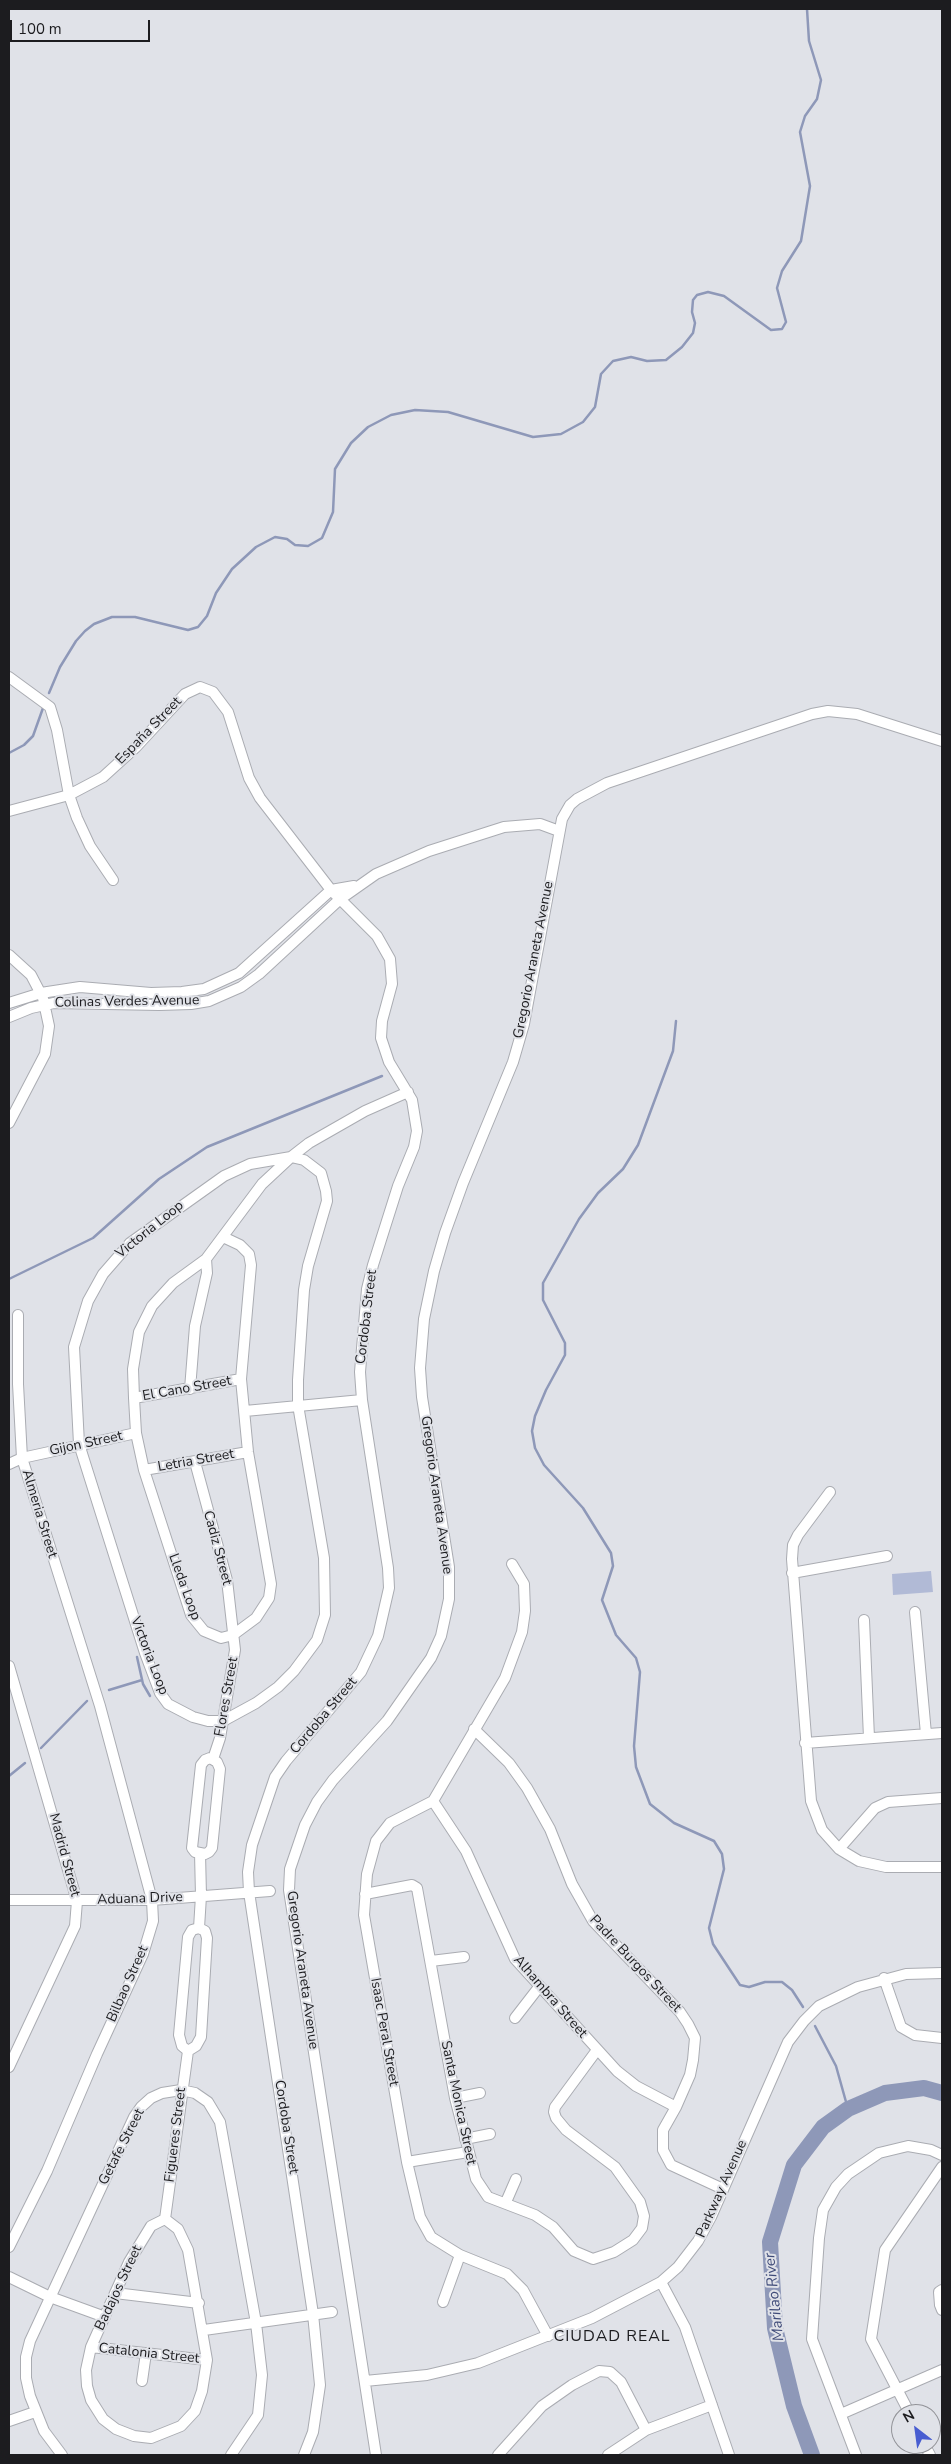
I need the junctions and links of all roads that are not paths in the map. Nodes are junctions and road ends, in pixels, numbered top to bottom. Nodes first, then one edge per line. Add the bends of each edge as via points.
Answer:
1 (9, 677) edge
2 (942, 741) edge
3 (69, 795) junction
4 (9, 811) edge
5 (559, 831) junction
6 (113, 880) dead end
7 (357, 886) junction
8 (331, 890) junction
9 (339, 900) junction
10 (9, 955) edge
11 (40, 992) junction
12 (9, 1003) edge
13 (45, 1004) junction
14 (9, 1017) edge
15 (408, 1092) junction
16 (9, 1123) edge
17 (290, 1157) junction
18 (223, 1237) junction
19 (206, 1259) junction
20 (18, 1316) dead end
21 (241, 1379) junction
22 (190, 1389) junction
23 (134, 1398) junction
24 (362, 1400) junction
25 (298, 1406) junction
26 (245, 1411) junction
27 (136, 1433) junction
28 (79, 1444) junction
29 (248, 1452) junction
30 (22, 1458) junction
31 (195, 1462) junction
32 (9, 1464) edge
33 (144, 1470) junction
34 (830, 1492) dead end
35 (887, 1556) dead end
36 (512, 1564) dead end
37 (792, 1572) junction
38 (915, 1612) dead end
39 (864, 1620) dead end
40 (233, 1635) junction
41 (9, 1666) edge
42 (100, 1706) joint
43 (222, 1721) junction
44 (474, 1729) junction
45 (942, 1733) edge
46 (926, 1734) junction
47 (870, 1738) junction
48 (805, 1743) junction
49 (213, 1759) junction
50 (942, 1798) edge
51 (433, 1801) junction
52 (839, 1848) junction
53 (200, 1853) junction
54 (942, 1866) edge
55 (270, 1891) dead end
56 (249, 1892) junction
57 (365, 1894) junction
58 (201, 1896) junction
59 (9, 1900) edge
60 (152, 1900) junction
61 (77, 1901) junction
62 (199, 1928) junction
63 (464, 1957) dead end
64 (431, 1961) junction
65 (942, 1974) edge
66 (884, 1978) junction
67 (539, 1987) junction
68 (515, 2018) dead end
69 (942, 2038) edge
70 (597, 2050) junction
71 (188, 2051) junction
72 (9, 2067) edge
73 (181, 2090) junction
74 (480, 2093) dead end
75 (455, 2098) junction
76 (676, 2107) junction
77 (490, 2134) dead end
78 (465, 2139) junction
79 (468, 2152) junction
80 (942, 2156) edge
81 (407, 2162) junction
82 (942, 2167) edge
83 (516, 2179) dead end
84 (723, 2189) junction
85 (506, 2202) junction
86 (165, 2219) junction
87 (9, 2246) edge
88 (460, 2255) junction
89 (9, 2277) edge
90 (661, 2282) junction
91 (942, 2290) edge
92 (115, 2293) junction
93 (50, 2297) junction
94 (443, 2302) dead end
95 (199, 2303) junction
96 (942, 2310) edge
97 (332, 2312) dead end
98 (313, 2314) junction
99 (105, 2317) junction
100 (256, 2323) junction
101 (204, 2330) junction
102 (548, 2336) junction
103 (91, 2347) junction
104 (146, 2354) junction
105 (207, 2360) junction
106 (942, 2370) edge
107 (142, 2381) dead end
108 (365, 2382) junction
109 (897, 2388) junction
110 (905, 2404) edge
111 (712, 2405) junction
112 (35, 2412) junction
113 (841, 2414) junction
114 (9, 2421) edge
115 (646, 2430) junction
116 (62, 2455) edge
117 (230, 2455) edge
118 (304, 2455) edge
119 (376, 2455) edge
120 (498, 2455) edge
121 (608, 2455) edge
122 (729, 2455) edge
123 (856, 2455) edge

1 - 3 street via 50,707
2 - 5 street, Gregorio Araneta Avenue via 857,714 828,711 812,714 607,783 570,805
3 - 4 street, España Street
3 - 6 street via 90,846
3 - 8 street, España Street via 103,777 185,694 200,687 213,692 228,712 249,778 260,798
5 - 7 street, Colinas Verdes Avenue via 533,823 504,827 400,862
5 - 108 street, Gregorio Araneta Avenue via 524,1024 513,1062 445,1233 424,1319 420,1368 422,1397 449,1567 449,1599 441,1636 431,1658 386,1721 317,1802 305,1825 290,1869 289,1890
7 - 8 street, Colinas Verdes Avenue
7 - 9 street, Colinas Verdes Avenue
8 - 9 street, Cordoba Street
8 - 11 street, Colinas Verdes Avenue via 239,973 204,989 151,993 80,987
9 - 13 street, Colinas Verdes Avenue via 259,974 241,987 209,1001 159,1005
9 - 15 street, Cordoba Street via 377,936 390,959 392,984 381,1038 389,1062
10 - 11 street via 31,975
11 - 12 street, Colinas Verdes Avenue
11 - 13 street
13 - 14 street, Colinas Verdes Avenue
13 - 16 street via 49,1026 45,1054
15 - 17 street, Lleda Loop via 350,1119
15 - 24 street, Cordoba Street via 417,1131 368,1289 361,1352
17 - 18 street, Lleda Loop via 262,1184
17 - 25 street via 304,1160 321,1174 327,1202 304,1290
17 - 28 street, Victoria Loop via 250,1164 224,1176 130,1242 103,1274 88,1301 74,1346
18 - 19 street, Lleda Loop
18 - 21 street via 240,1245 249,1254 251,1265
19 - 22 street via 207,1273 195,1326
19 - 23 street, Lleda Loop via 174,1283 152,1306 138,1332 133,1369
20 - 30 street, Almeria Street
21 - 22 street, El Cano Street
21 - 26 street
22 - 23 street, El Cano Street
23 - 27 street, Lleda Loop
24 - 25 street
24 - 56 street, Cordoba Street via 388,1568 385,1608 378,1636 361,1672 276,1777 252,1845
25 - 26 street
25 - 43 street via 324,1558 326,1615 317,1640 278,1687
26 - 29 street
27 - 28 street, Gijon Street
27 - 33 street, Lleda Loop
28 - 30 street, Gijon Street
28 - 43 street, Victoria Loop via 160,1693 168,1704 193,1717
29 - 31 street, Letria Street
29 - 40 street via 271,1591 256,1618
30 - 32 street, Gijon Street
30 - 42 street, Almeria Street
31 - 33 street, Letria Street
31 - 40 street, Cadiz Street via 226,1580
33 - 40 street, Lleda Loop via 194,1622 211,1635 221,1638
34 - 37 street via 798,1534 793,1545
35 - 37 street
36 - 44 street via 524,1584 522,1632 505,1678
37 - 48 street
38 - 46 street
39 - 47 street
40 - 43 street, Flores Street via 235,1650
41 - 61 street, Madrid Street
42 - 60 street, Bilbao Street
43 - 49 street, Flores Street
44 - 51 street
44 - 76 street, Padre Burgos Street via 509,1764 527,1788 593,1921 688,2024 695,2038 693,2060
45 - 46 street
46 - 47 street
47 - 48 street
48 - 52 street via 812,1801 822,1830
49 - 53 street via 220,1769 212,1848 207,1854
49 - 53 street, Flores Street via 205,1760 201,1765 192,1848
50 - 52 street via 888,1802 875,1808
51 - 57 street, Isaac Peral Street via 390,1823 376,1841
51 - 67 street, Alhambra Street via 466,1851 510,1951
52 - 54 street via 859,1861 886,1867
53 - 58 street, Flores Street
55 - 56 street, Aduana Drive
56 - 58 street, Aduana Drive
56 - 98 street, Cordoba Street
57 - 64 street, Santa Monica Street via 412,1885 417,1888
57 - 81 street, Isaac Peral Street via 364,1915
58 - 60 street, Aduana Drive
58 - 62 street, Figueres Street
59 - 61 street, Aduana Drive
60 - 61 street, Aduana Drive
60 - 87 street, Bilbao Street via 153,1921 143,1954 46,2172
61 - 72 street, Madrid Street via 75,1926
62 - 71 street, Figueres Street via 192,1930 188,1937 180,2040
62 - 71 street, Figueres Street via 205,1931 207,1938 201,2037
63 - 64 street
64 - 75 street, Santa Monica Street
65 - 66 street, Parkway Avenue
66 - 69 street via 901,2027 915,2035
66 - 84 street, Parkway Avenue via 819,2006 793,2033
67 - 68 street
67 - 70 street, Alhambra Street
70 - 76 street, Alhambra Street via 617,2072 636,2086
70 - 85 street, Santa Monica Street via 554,2112 566,2130 615,2167 628,2183 640,2202 644,2216 642,2228 632,2240 614,2252 593,2259 574,2250 554,2227
71 - 73 street, Figueres Street
73 - 86 street, Figueres Street
73 - 93 street, Getafe Street via 151,2098 137,2112
73 - 100 street via 195,2093 208,2102 220,2122
74 - 75 street
75 - 78 street, Santa Monica Street
76 - 84 street, Padre Burgos Street via 661,2137 665,2156 671,2165
77 - 78 street
78 - 79 street, Santa Monica Street
79 - 81 street
79 - 85 street, Santa Monica Street via 482,2190 488,2197
80 - 113 street via 931,2150 908,2146 879,2153 848,2174 823,2210 812,2339
81 - 88 street, Isaac Peral Street via 420,2217 430,2237
82 - 109 street via 885,2250 871,2339
83 - 85 street
84 - 90 street, Parkway Avenue via 698,2241 678,2268
86 - 92 street, Badajos Street via 151,2226 145,2234
86 - 95 street, Badajos Street via 178,2229 184,2239
88 - 94 street
88 - 102 street, Isaac Peral Street via 507,2274 523,2290
89 - 93 street
90 - 102 street, Parkway Avenue via 592,2318
90 - 111 street via 685,2327
91 - 96 street via 939,2292
92 - 95 street
92 - 99 street, Badajos Street
93 - 99 street
93 - 112 street, Getafe Street via 26,2357 26,2378
95 - 101 street, Badajos Street
97 - 98 street
98 - 100 street
98 - 118 street, Cordoba Street via 320,2384 312,2432
99 - 103 street, Badajos Street
100 - 101 street
100 - 117 street via 262,2375 258,2415
101 - 105 street, Badajos Street
102 - 108 street, Parkway Avenue via 451,2371
103 - 104 street, Catalonia Street
103 - 105 street, Badajos Street via 86,2370 91,2400 103,2418 116,2429 151,2438 181,2426 195,2411
104 - 105 street, Catalonia Street
104 - 107 street
106 - 109 street
108 - 119 street, Gregorio Araneta Avenue
109 - 110 street
109 - 113 street
111 - 115 street
111 - 122 street
112 - 114 street
112 - 116 street, Getafe Street
113 - 123 street
115 - 120 street via 621,2382 610,2372 599,2371 542,2406
115 - 121 street

